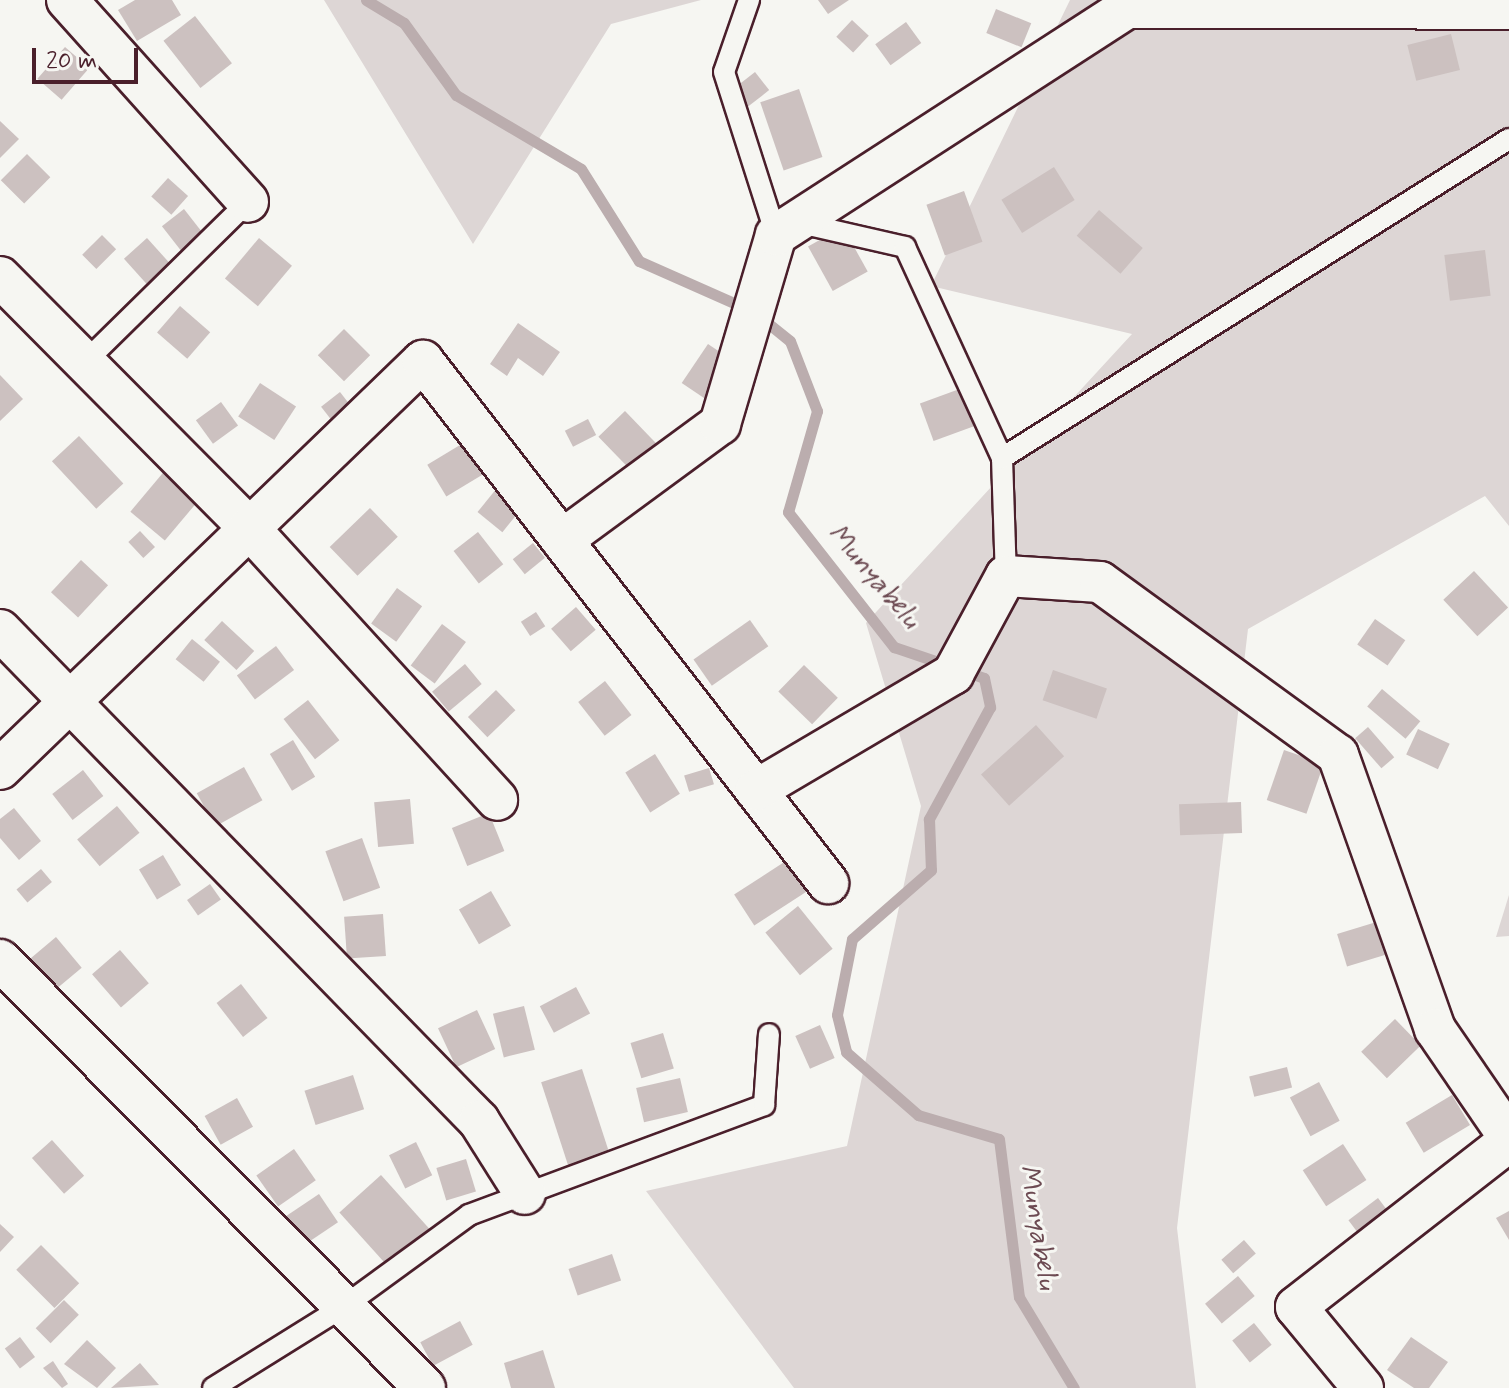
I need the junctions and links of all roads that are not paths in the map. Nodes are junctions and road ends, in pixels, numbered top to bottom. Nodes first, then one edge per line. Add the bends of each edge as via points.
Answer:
1 (67, 0) edge
2 (749, 0) edge
3 (1509, 9) edge
4 (1509, 139) edge
5 (248, 202) joint
6 (786, 228) junction
7 (0, 277) edge
8 (85, 362) junction
9 (1002, 458) junction
10 (249, 528) junction
11 (562, 540) junction
12 (1006, 576) junction
13 (0, 630) edge
14 (74, 699) junction
15 (0, 769) edge
16 (756, 790) junction
17 (497, 800) dead end
18 (828, 883) dead end
19 (0, 960) edge
20 (769, 1034) dead end
21 (1509, 1139) edge
22 (525, 1194) junction
23 (343, 1307) junction
24 (213, 1388) edge
25 (425, 1388) edge
26 (1363, 1388) edge

1 - 5 street
2 - 6 lane via 724,72
3 - 6 street via 1127,8
4 - 9 lane
5 - 8 lane
6 - 9 lane via 905,247
6 - 11 street via 720,424
7 - 8 street
8 - 10 street
9 - 12 lane
10 - 11 street via 423,361
10 - 14 street
10 - 17 street
11 - 16 street
12 - 16 street via 959,666
12 - 21 street via 1100,582 1338,755 1435,1029
13 - 14 street
14 - 15 street
14 - 22 street via 479,1121
16 - 18 street
19 - 23 street
20 - 22 lane via 764,1105
21 - 26 street via 1296,1307
22 - 23 lane via 469,1215
23 - 24 lane
23 - 25 street

